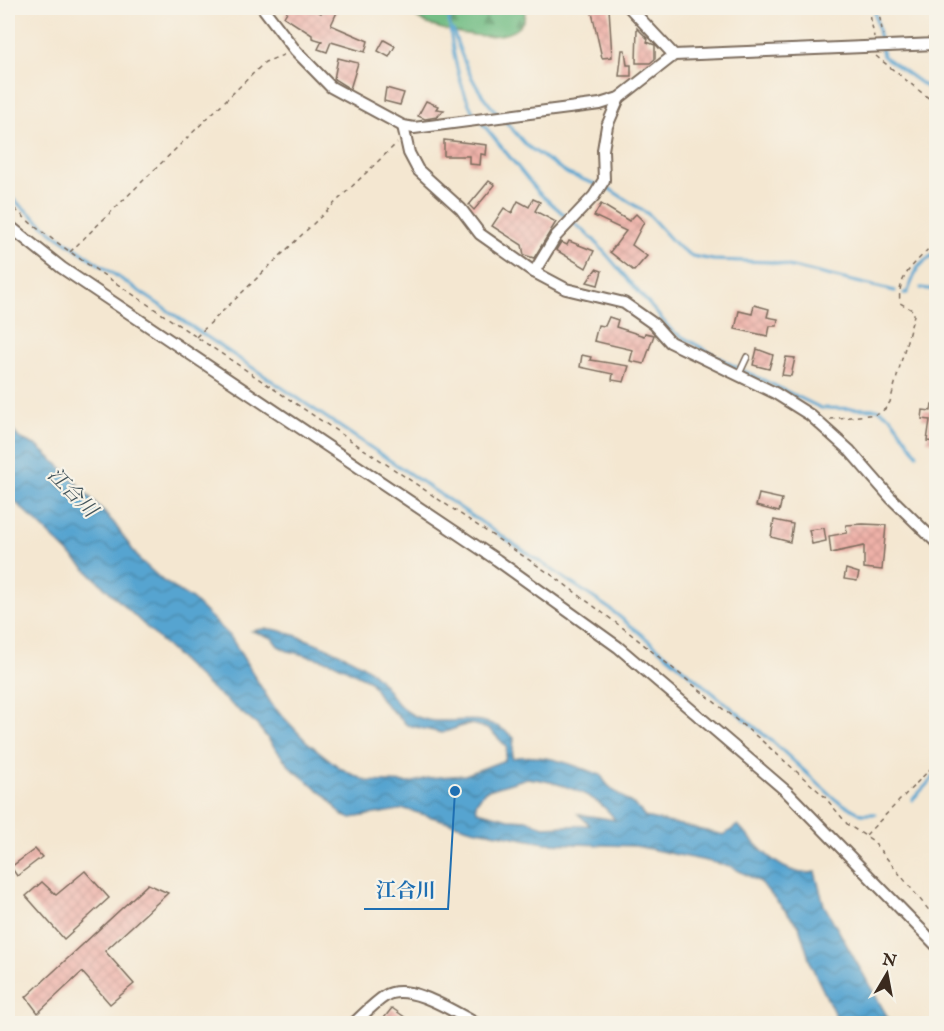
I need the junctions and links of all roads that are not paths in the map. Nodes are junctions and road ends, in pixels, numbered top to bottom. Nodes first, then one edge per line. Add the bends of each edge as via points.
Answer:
1 (263, 8) edge
2 (630, 8) edge
3 (936, 44) edge
4 (674, 55) junction
5 (619, 98) junction
6 (403, 131) junction
7 (8, 225) edge
8 (534, 272) junction
9 (747, 357) dead end
10 (738, 375) junction
11 (936, 543) edge
12 (936, 945) edge
13 (353, 1023) edge
14 (477, 1023) edge

1 - 6 street via 295,51 331,87
2 - 4 street
3 - 4 street
4 - 5 street
5 - 6 street via 600,104
5 - 8 street via 607,126 604,180 556,236
6 - 8 street via 418,170 431,184 461,209 480,234
7 - 12 street via 62,268 562,604 618,647 786,791
8 - 10 street via 566,289 624,303 654,324 670,342
9 - 10 lane
10 - 11 street via 775,393 820,424
13 - 14 street via 387,994 401,991 422,996

